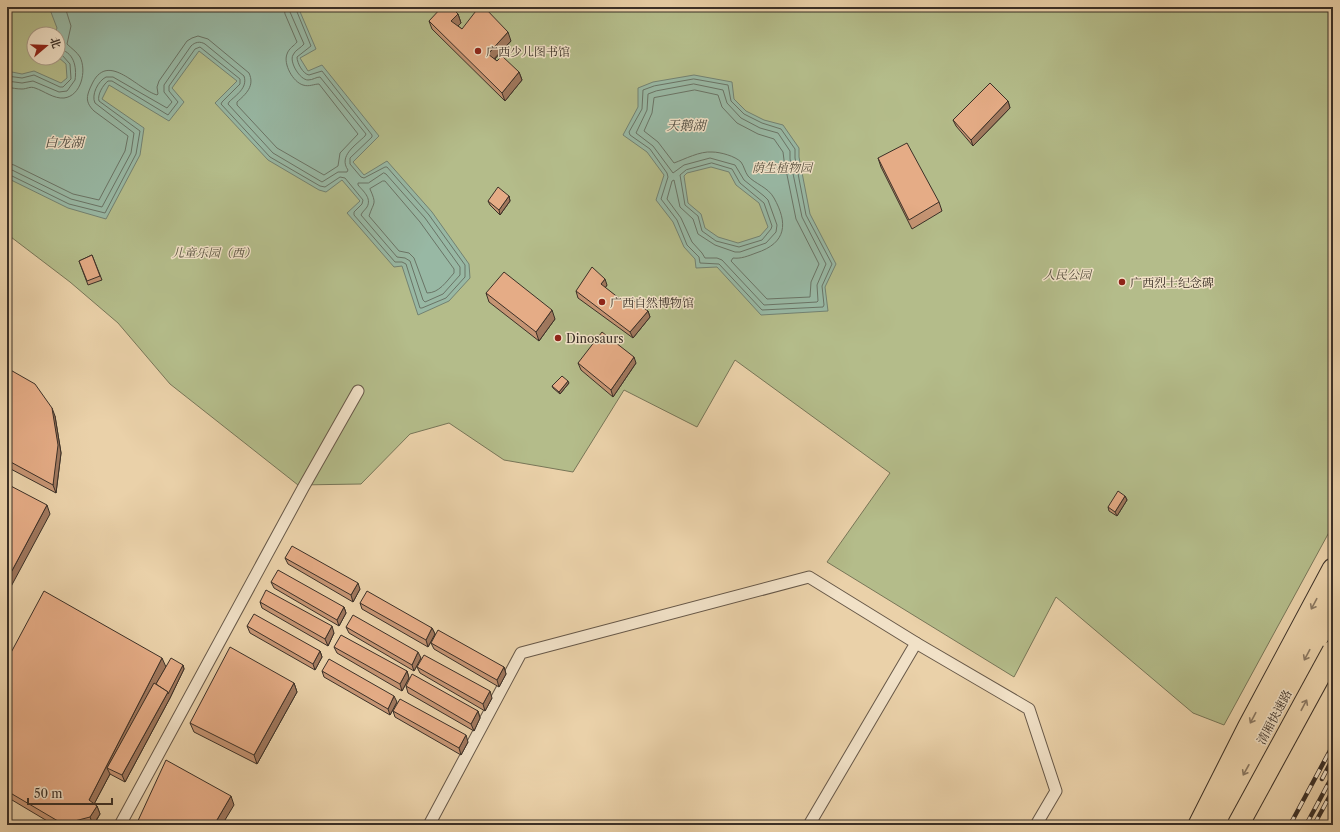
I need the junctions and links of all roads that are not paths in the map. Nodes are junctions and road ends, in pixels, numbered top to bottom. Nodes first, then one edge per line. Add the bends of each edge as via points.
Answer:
1 (358, 391) dead end
2 (1333, 569) edge
3 (1333, 609) edge
4 (916, 643) junction
5 (1333, 651) edge
6 (120, 825) edge
7 (429, 825) edge
8 (809, 825) edge
9 (1036, 825) edge
10 (1198, 825) edge
11 (1216, 825) edge
12 (1238, 825) edge

1 - 6 street
2 -> 10 highway
3 -> 11 highway, 清厢快速路
4 - 7 street via 809,578 521,653
4 - 8 street
4 - 9 street via 1029,709 1056,791
12 -> 5 highway, 清厢快速路, bridge

